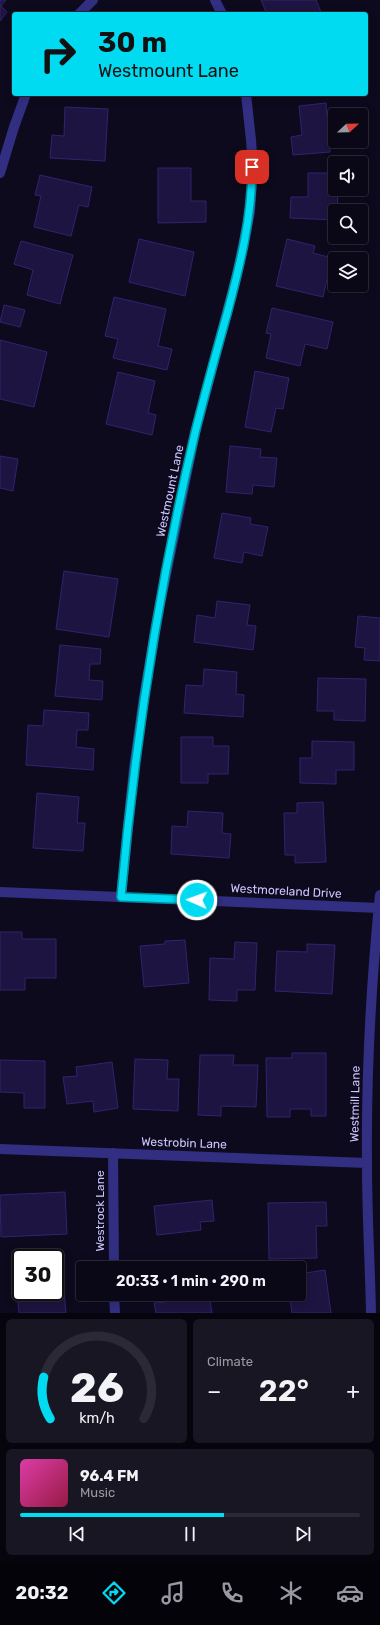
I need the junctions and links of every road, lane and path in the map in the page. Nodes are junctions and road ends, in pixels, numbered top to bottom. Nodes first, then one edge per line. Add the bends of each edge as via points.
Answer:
1 (93, 0) edge
2 (215, 0) edge
3 (81, 12) edge
4 (221, 12) edge
5 (25, 96) edge
6 (246, 96) edge
7 (0, 173) edge
8 (0, 892) edge
9 (380, 895) edge
10 (121, 897) junction
11 (379, 908) junction
12 (0, 1149) edge
13 (113, 1153) junction
14 (367, 1163) junction
15 (114, 1261) edge
16 (114, 1301) edge
17 (115, 1313) edge
18 (371, 1313) edge

1 - 3 street
2 - 4 street
5 - 7 street
6 - 10 street, Westmount Lane via 252,167 250,212 237,275 195,433 158,616 134,768
8 - 10 street, Westmoreland Drive
9 - 11 street, Westmill Lane
10 - 11 street, Westmoreland Drive
11 - 14 street, Westmill Lane via 371,1020
12 - 13 street, Westrobin Lane
13 - 14 street, Westrobin Lane
13 - 15 street, Westrock Lane
14 - 18 street, Westmill Lane
16 - 17 street

